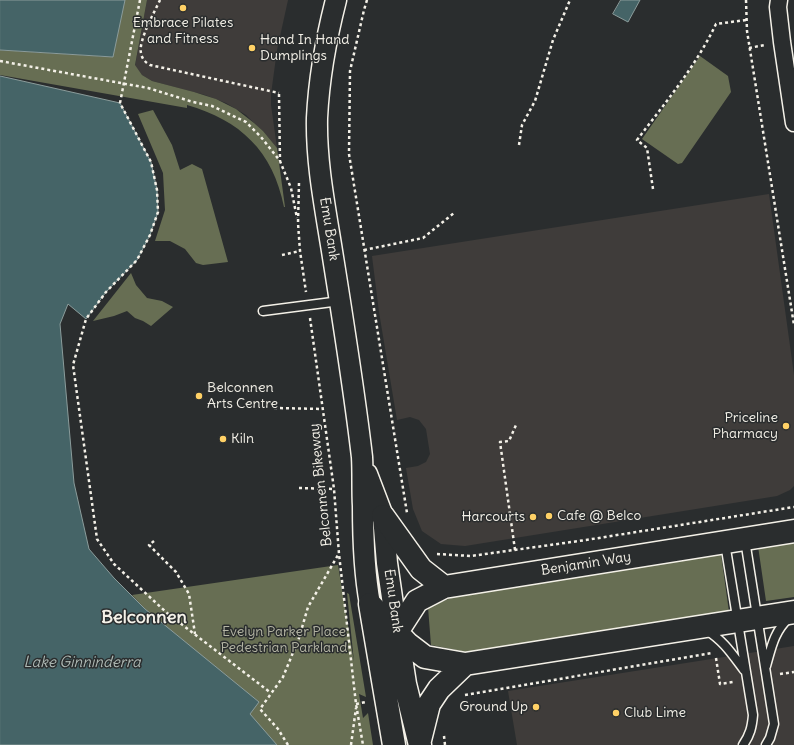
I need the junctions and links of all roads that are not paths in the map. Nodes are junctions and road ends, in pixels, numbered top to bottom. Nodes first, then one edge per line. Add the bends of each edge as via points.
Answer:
1 (336, 0) edge
2 (779, 0) edge
3 (794, 123) edge
4 (340, 301) junction
5 (263, 311) dead end
6 (362, 459) junction
7 (383, 516) junction
8 (794, 531) edge
9 (735, 541) junction
10 (444, 586) junction
11 (370, 604) junction
12 (794, 613) edge
13 (747, 620) junction
14 (700, 627) junction
15 (397, 632) junction
16 (381, 663) junction
17 (465, 664) junction
18 (765, 670) junction
19 (746, 673) junction
20 (420, 744) edge
21 (394, 745) edge
22 (743, 745) edge
23 (766, 745) edge

1 - 4 street, Emu Bank via 327,33 317,118 322,190
2 - 3 street via 782,42
4 - 5 lane
4 - 6 street, Emu Bank
6 - 7 street, Emu Bank
6 - 11 street, Emu Bank via 363,527
7 - 10 main road via 421,569
7 - 15 street, Emu Bank
8 - 9 main road, Benjamin Way
9 - 10 main road, Benjamin Way
9 - 13 lane
9 - 13 lane
10 - 15 main road, Benjamin Way via 417,601
11 - 15 main road
11 - 16 main road, Emu Bank
12 - 13 main road
12 - 18 lane via 778,630
13 - 14 main road
13 - 18 lane
13 - 19 lane
14 - 17 main road
14 - 19 lane via 717,636
15 - 16 main road, Benjamin Way
15 - 17 main road via 425,657
15 - 20 main road, Emu Bank via 405,684
16 - 21 main road, Emu Bank
17 - 20 main road via 439,689 429,704
18 - 23 lane via 774,724
19 - 22 lane via 753,715 749,736

